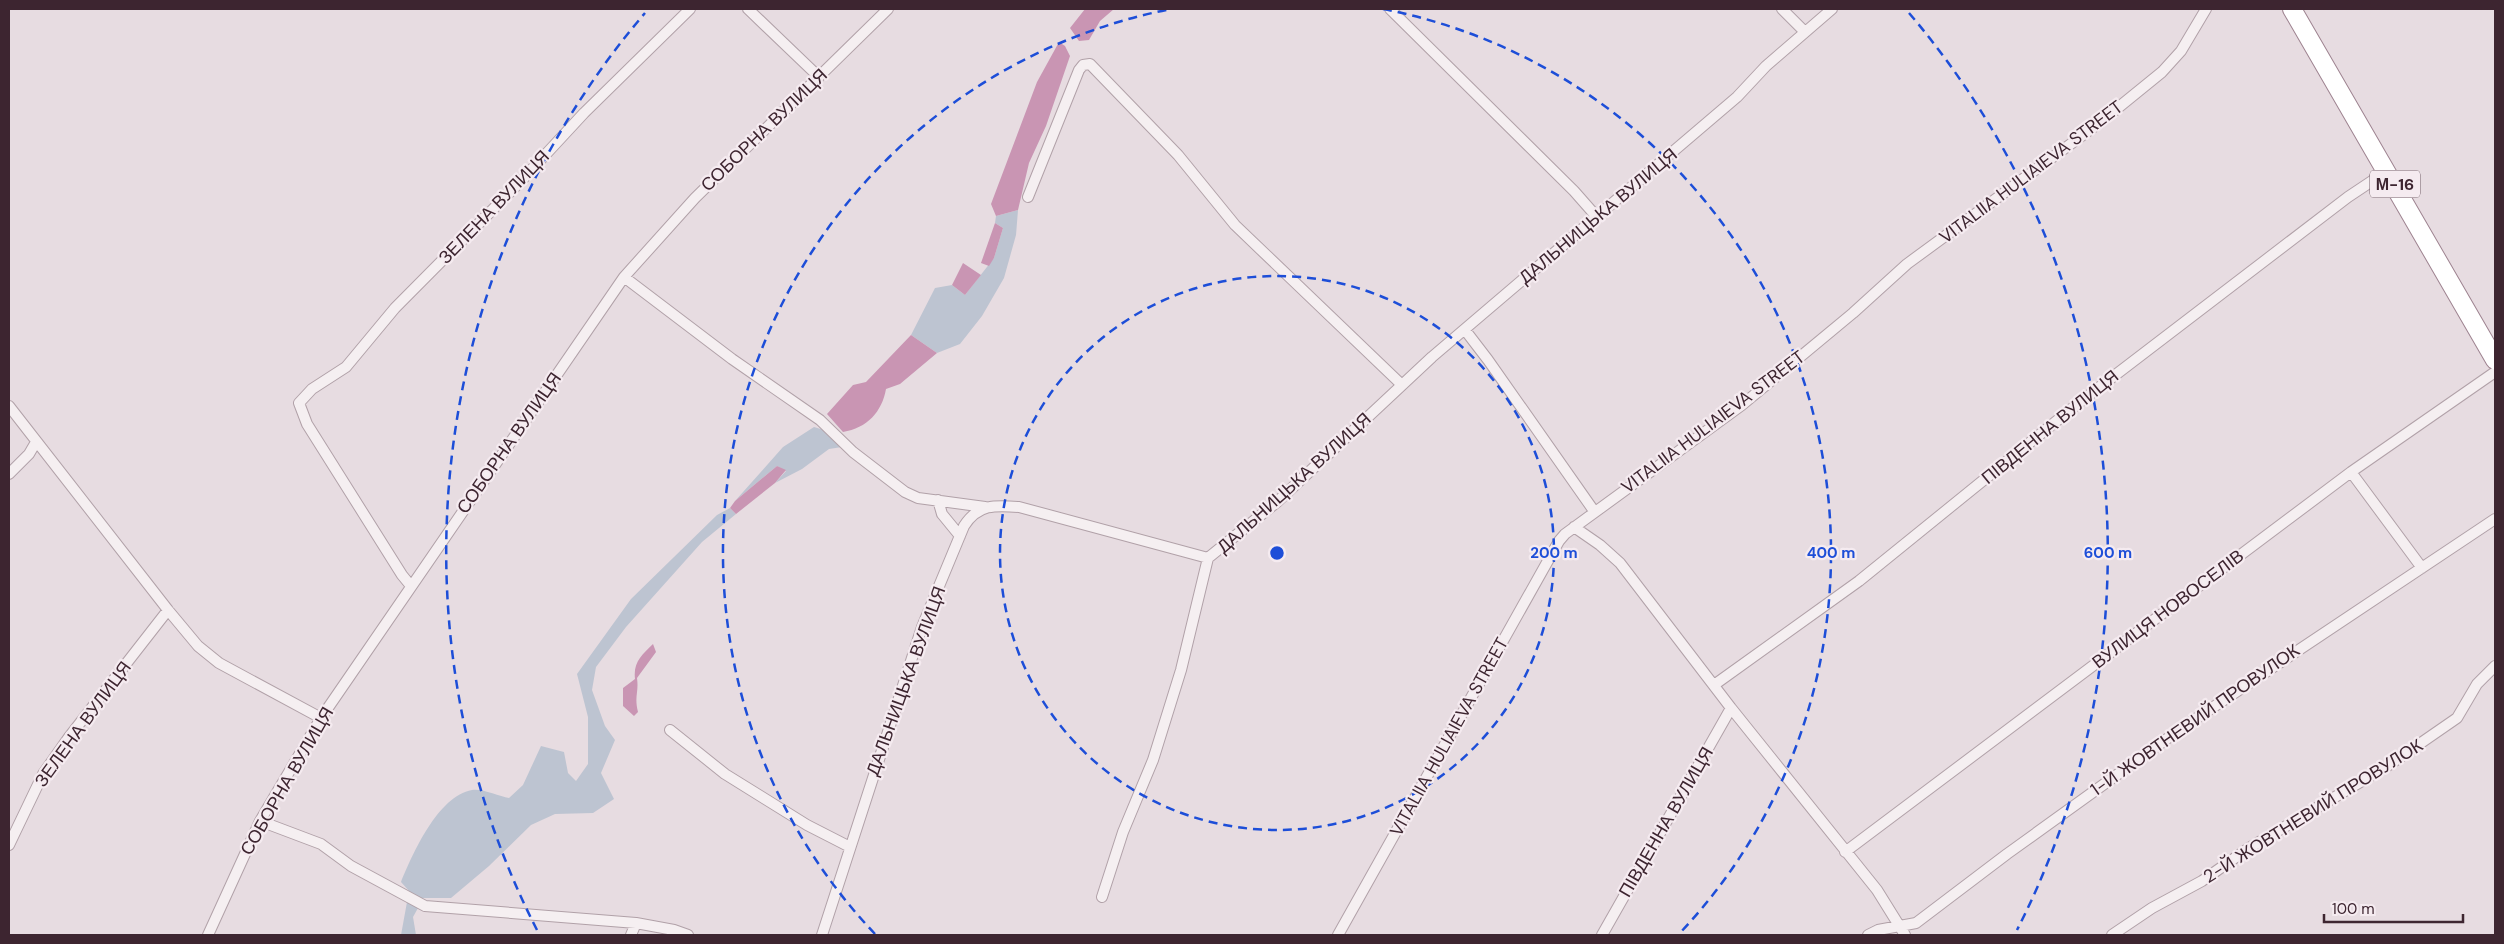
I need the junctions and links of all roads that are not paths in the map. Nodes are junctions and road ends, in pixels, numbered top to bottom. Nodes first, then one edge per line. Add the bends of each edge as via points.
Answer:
1 (690, 9) edge
2 (748, 9) edge
3 (888, 9) edge
4 (1390, 9) edge
5 (1782, 9) edge
6 (1832, 9) edge
7 (2206, 9) edge
8 (2292, 9) edge
9 (1804, 31) junction
10 (819, 77) junction
11 (2387, 171) junction
12 (1028, 197) dead end
13 (1596, 216) junction
14 (624, 277) junction
15 (1465, 330) junction
16 (2495, 360) edge
17 (2495, 372) edge
18 (1402, 385) junction
19 (9, 406) edge
20 (36, 442) junction
21 (2351, 472) junction
22 (9, 474) edge
23 (938, 500) junction
24 (985, 507) junction
25 (1594, 511) junction
26 (2495, 519) edge
27 (1574, 527) junction
28 (960, 536) junction
29 (1208, 558) junction
30 (2422, 568) junction
31 (411, 586) junction
32 (168, 610) junction
33 (2495, 666) edge
34 (1714, 685) junction
35 (1731, 708) junction
36 (321, 718) junction
37 (670, 730) dead end
38 (260, 821) junction
39 (9, 845) edge
40 (850, 847) junction
41 (1845, 852) junction
42 (1102, 897) dead end
43 (636, 923) junction
44 (1903, 931) edge
45 (208, 935) edge
46 (631, 935) edge
47 (688, 935) edge
48 (822, 935) edge
49 (1338, 935) edge
50 (1602, 935) edge
51 (1868, 935) edge
52 (2112, 935) edge

1 - 31 street, ЗЕЛЕНА ВУЛИЦЯ via 395,308 346,367 312,389 299,403 307,424
2 - 10 street
3 - 10 street, СОБОРНА ВУЛИЦЯ
4 - 13 street
5 - 9 street
6 - 9 street, ДАЛЬНИЦЬКА ВУЛИЦЯ
7 - 25 street, VITALIIA HULIAIEVA STREET via 2181,51 2162,72 2098,124 1907,264 1742,404
8 - 11 highway, М-16
9 - 13 street, ДАЛЬНИЦЬКА ВУЛИЦЯ via 1737,97
10 - 14 street, СОБОРНА ВУЛИЦЯ via 696,198
11 - 16 highway, М-16
11 - 34 street, ПІВДЕННА ВУЛИЦЯ via 2348,197 2080,402 1859,581
12 - 18 street via 1079,70 1090,64 1178,156 1235,225
13 - 15 street, ДАЛЬНИЦЬКА ВУЛИЦЯ
14 - 23 street via 732,360 820,420 853,452 905,492 918,498
14 - 31 street, СОБОРНА ВУЛИЦЯ
15 - 18 street, ДАЛЬНИЦЬКА ВУЛИЦЯ
15 - 25 street
17 - 21 street, ВУЛИЦЯ НОВОСЕЛІВ
18 - 29 street, ДАЛЬНИЦЬКА ВУЛИЦЯ via 1277,502
19 - 20 street
20 - 22 street
20 - 32 street
21 - 30 street
21 - 41 street, ВУЛИЦЯ НОВОСЕЛІВ
23 - 24 street
23 - 28 street via 942,514
24 - 28 street, ДАЛЬНИЦЬКА ВУЛИЦЯ via 970,518
24 - 29 street, ДАЛЬНИЦЬКА ВУЛИЦЯ via 1018,506
25 - 27 street, VITALIIA HULIAIEVA STREET
26 - 30 street, 1-Й ЖОВТНЕВИЙ ПРОВУЛОК
27 - 34 street via 1620,563
27 - 49 street, VITALIIA HULIAIEVA STREET via 1559,541
28 - 40 street, ДАЛЬНИЦЬКА ВУЛИЦЯ via 922,628
29 - 42 street via 1181,670 1156,751
30 - 44 street, 1-Й ЖОВТНЕВИЙ ПРОВУЛОК via 2166,738
31 - 36 street, СОБОРНА ВУЛИЦЯ
32 - 36 street via 198,646 219,663
32 - 39 street, ЗЕЛЕНА ВУЛИЦЯ via 43,774
33 - 52 street, 2-Й ЖОВТНЕВИЙ ПРОВУЛОК via 2477,684 2457,718 2389,765 2248,848 2202,881 2152,908
34 - 35 street
35 - 41 street
35 - 50 street, ПІВДЕННА ВУЛИЦЯ
36 - 38 street, СОБОРНА ВУЛИЦЯ
37 - 40 street via 725,774 806,825
38 - 43 street via 321,844 351,866 420,904
38 - 45 street, СОБОРНА ВУЛИЦЯ
40 - 48 street, ДАЛЬНИЦЬКА ВУЛИЦЯ
41 - 44 street via 1877,890
43 - 46 street
43 - 47 street
44 - 51 street via 1878,930

